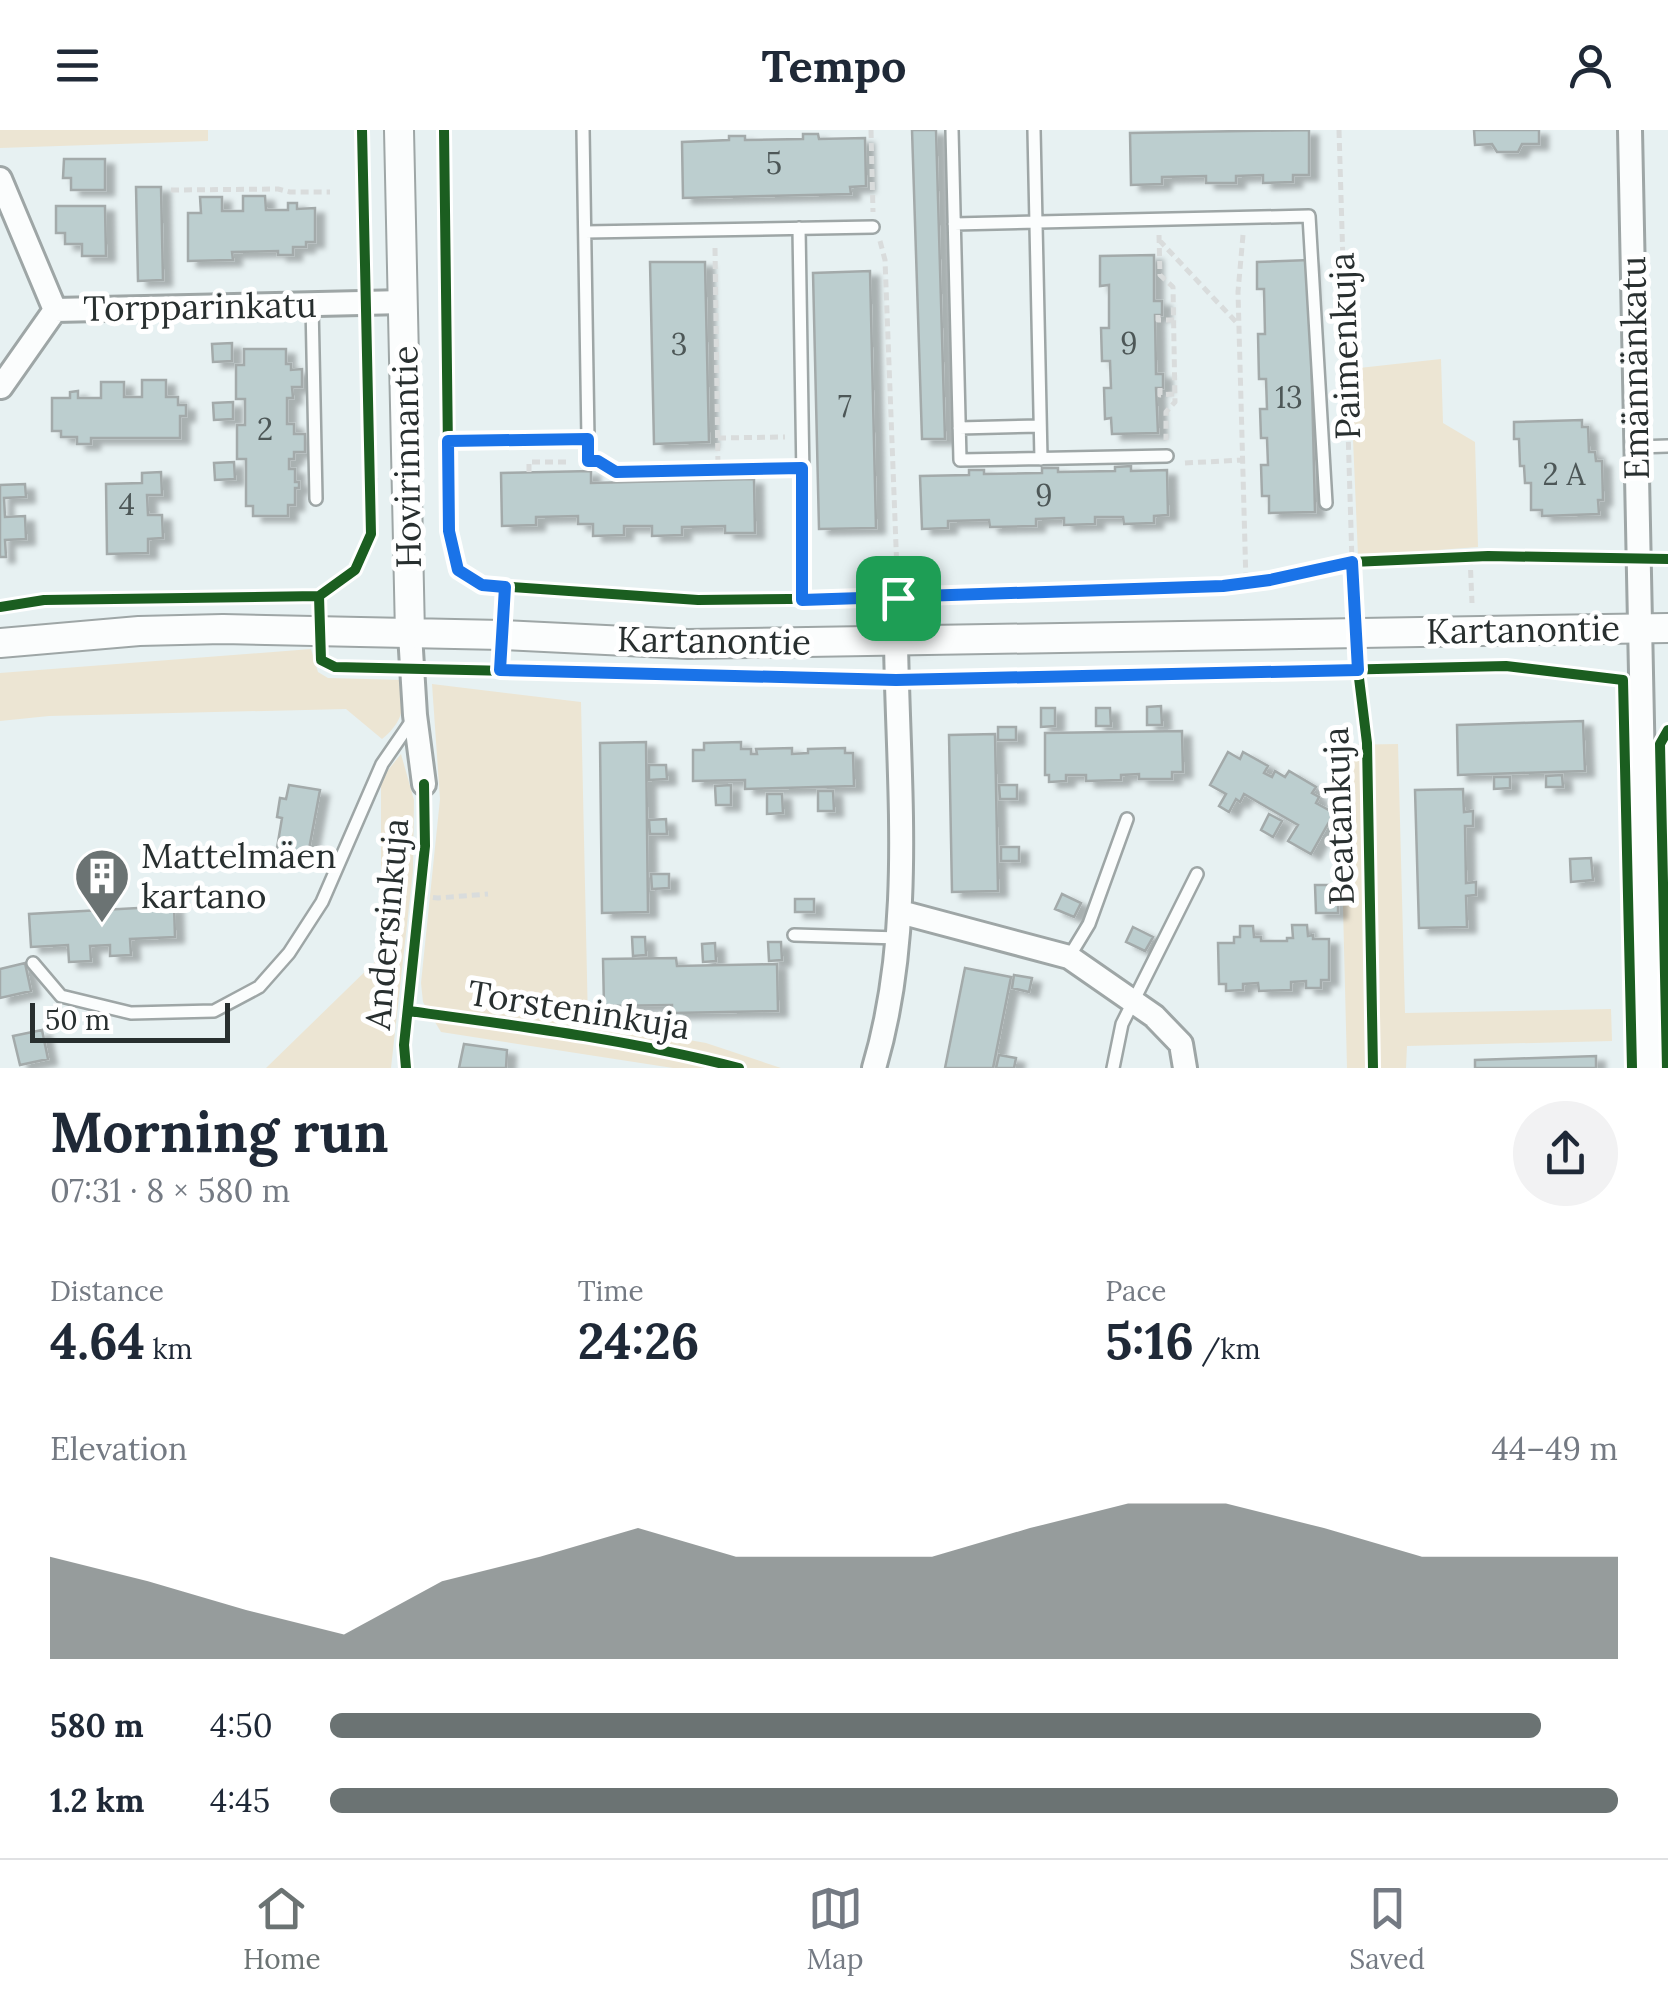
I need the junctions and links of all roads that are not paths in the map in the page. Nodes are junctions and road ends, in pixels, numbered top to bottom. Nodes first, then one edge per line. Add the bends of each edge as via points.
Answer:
1 (399, 130) edge
2 (583, 130) edge
3 (952, 130) edge
4 (1034, 130) edge
5 (1630, 130) edge
6 (0, 179) edge
7 (1036, 222) junction
8 (954, 224) junction
9 (873, 227) road end
10 (799, 228) junction
11 (584, 232) junction
12 (404, 302) junction
13 (312, 304) junction
14 (56, 310) junction
15 (1, 387) edge
16 (1040, 426) junction
17 (959, 428) junction
18 (588, 439) junction
19 (513, 440) road end
20 (1637, 446) junction
21 (1668, 446) edge
22 (1167, 456) road end
23 (1041, 458) junction
24 (588, 461) road end
25 (316, 498) dead end
26 (1326, 502) dead end
27 (804, 540) road end
28 (1640, 617) junction
29 (1668, 628) edge
30 (410, 634) junction
31 (896, 642) junction
32 (0, 644) edge
33 (415, 715) junction
34 (424, 784) dead end
35 (1643, 809) junction
36 (1668, 809) edge
37 (1127, 818) dead end
38 (1197, 874) dead end
39 (900, 912) junction
40 (794, 935) dead end
41 (899, 938) junction
42 (1069, 958) junction
43 (33, 963) dead end
44 (1134, 1000) junction
45 (874, 1068) edge
46 (1113, 1068) edge
47 (1185, 1068) edge
48 (1650, 1068) edge

1 - 12 street, Hovirinnantie
2 - 11 lane
3 - 8 lane
4 - 7 lane
5 - 20 street, Emännänkatu
6 - 14 street, Torpparinkatu
7 - 8 lane
7 - 16 lane
7 - 26 lane via 1308,216
8 - 17 lane
9 - 10 lane
10 - 11 lane
10 - 27 lane
11 - 18 lane
12 - 13 street, Torpparinkatu
12 - 30 street, Hovirinnantie
13 - 14 street, Torpparinkatu
13 - 25 lane
14 - 15 street, Torpparinkatu
16 - 17 lane
16 - 23 lane
17 - 23 lane via 960,460
18 - 19 lane
18 - 24 lane
20 - 21 lane
20 - 28 street, Emännänkatu
22 - 23 lane
28 - 29 street, Kartanontie
28 - 31 street, Kartanontie
28 - 35 street, Emännänkatu
30 - 31 street, Kartanontie via 688,644
30 - 32 street, Kartanontie via 138,631
30 - 33 street, Hovirinnantie
31 - 39 street
33 - 34 street, Hovirinnantie
33 - 43 lane via 382,764 322,902 259,987 214,1011 131,1013 61,996
35 - 36 lane
35 - 48 street, Emännänkatu
37 - 42 lane via 1089,924
38 - 44 lane
39 - 41 street
39 - 42 street
40 - 41 lane
41 - 45 street
42 - 44 street
44 - 46 lane
44 - 47 street via 1180,1044

